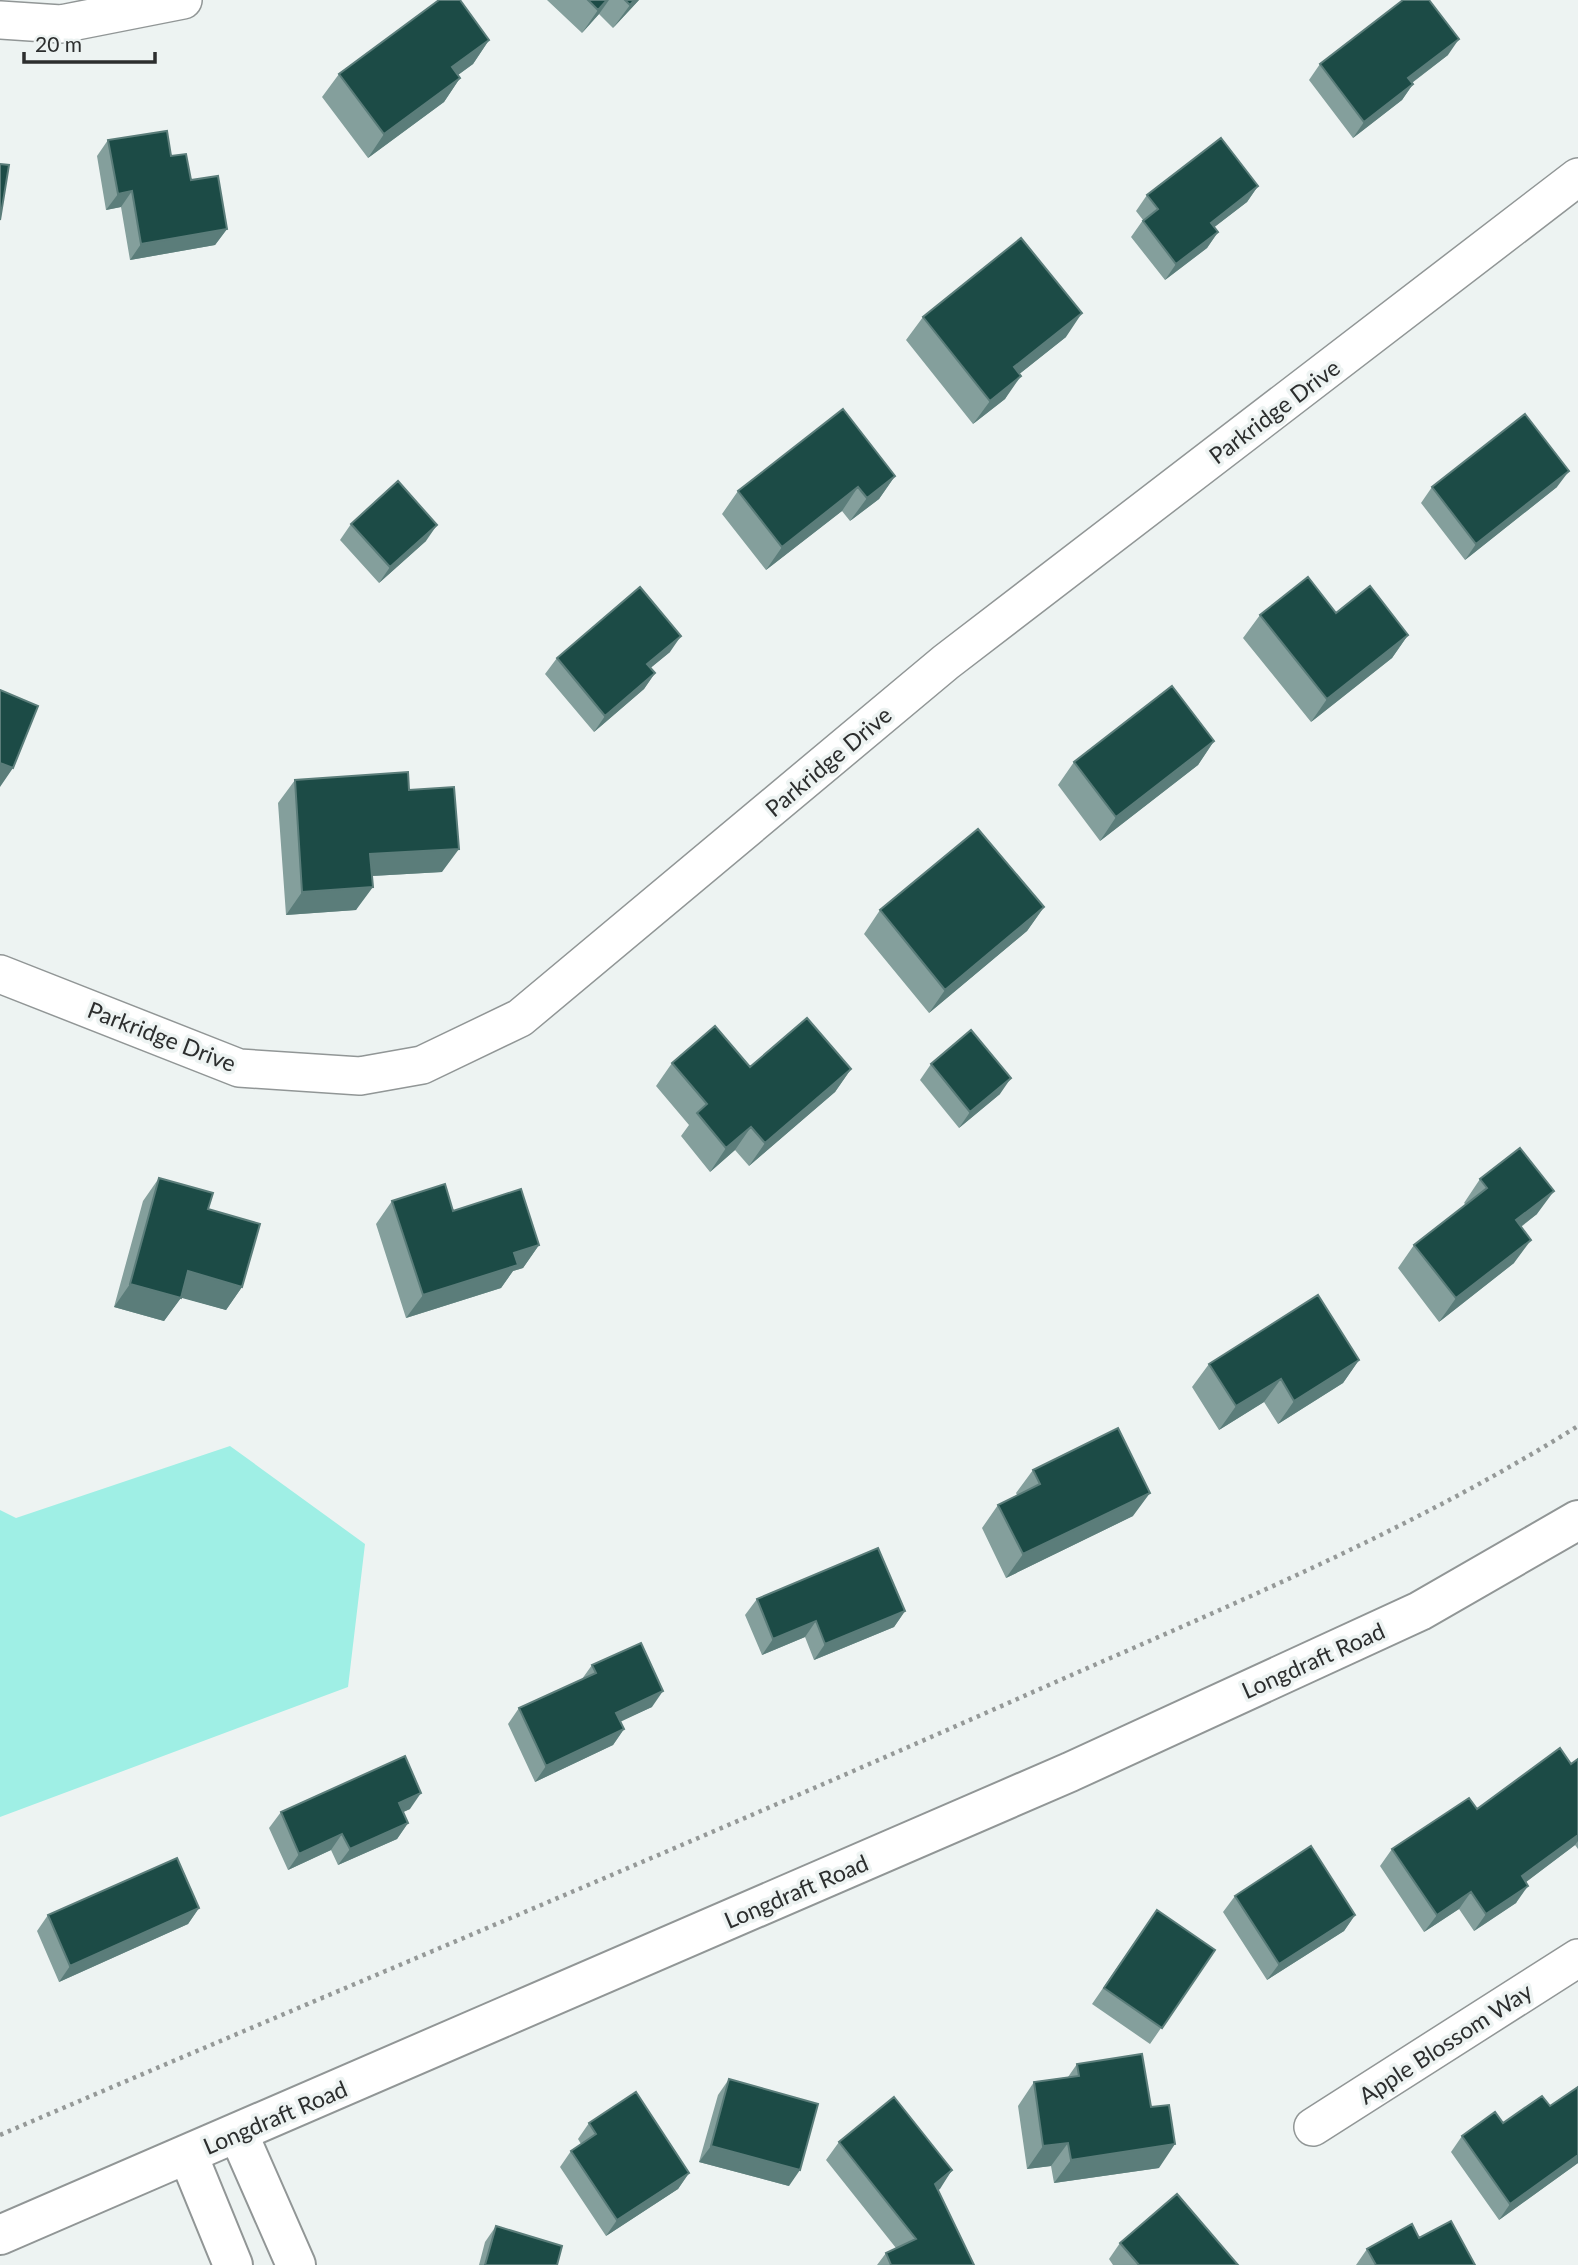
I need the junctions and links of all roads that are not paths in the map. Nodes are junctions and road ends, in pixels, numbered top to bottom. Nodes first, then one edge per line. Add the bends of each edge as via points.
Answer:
1 (183, 0) edge
2 (0, 20) edge
3 (1578, 177) edge
4 (0, 974) edge
5 (1578, 1520) edge
6 (1578, 1958) edge
7 (1313, 2127) dead end
8 (237, 2133) junction
9 (188, 2155) junction
10 (0, 2235) edge
11 (233, 2265) edge
12 (296, 2265) edge

1 - 2 street via 61,24
3 - 4 street, Parkridge Drive via 946,662 520,1018 422,1065 360,1076 239,1068
5 - 8 street, Longdraft Road via 1420,1611 1070,1772
6 - 7 street, Apple Blossom Way
8 - 9 street, Longdraft Road
8 - 12 street
9 - 10 street, Longdraft Road
9 - 11 street

